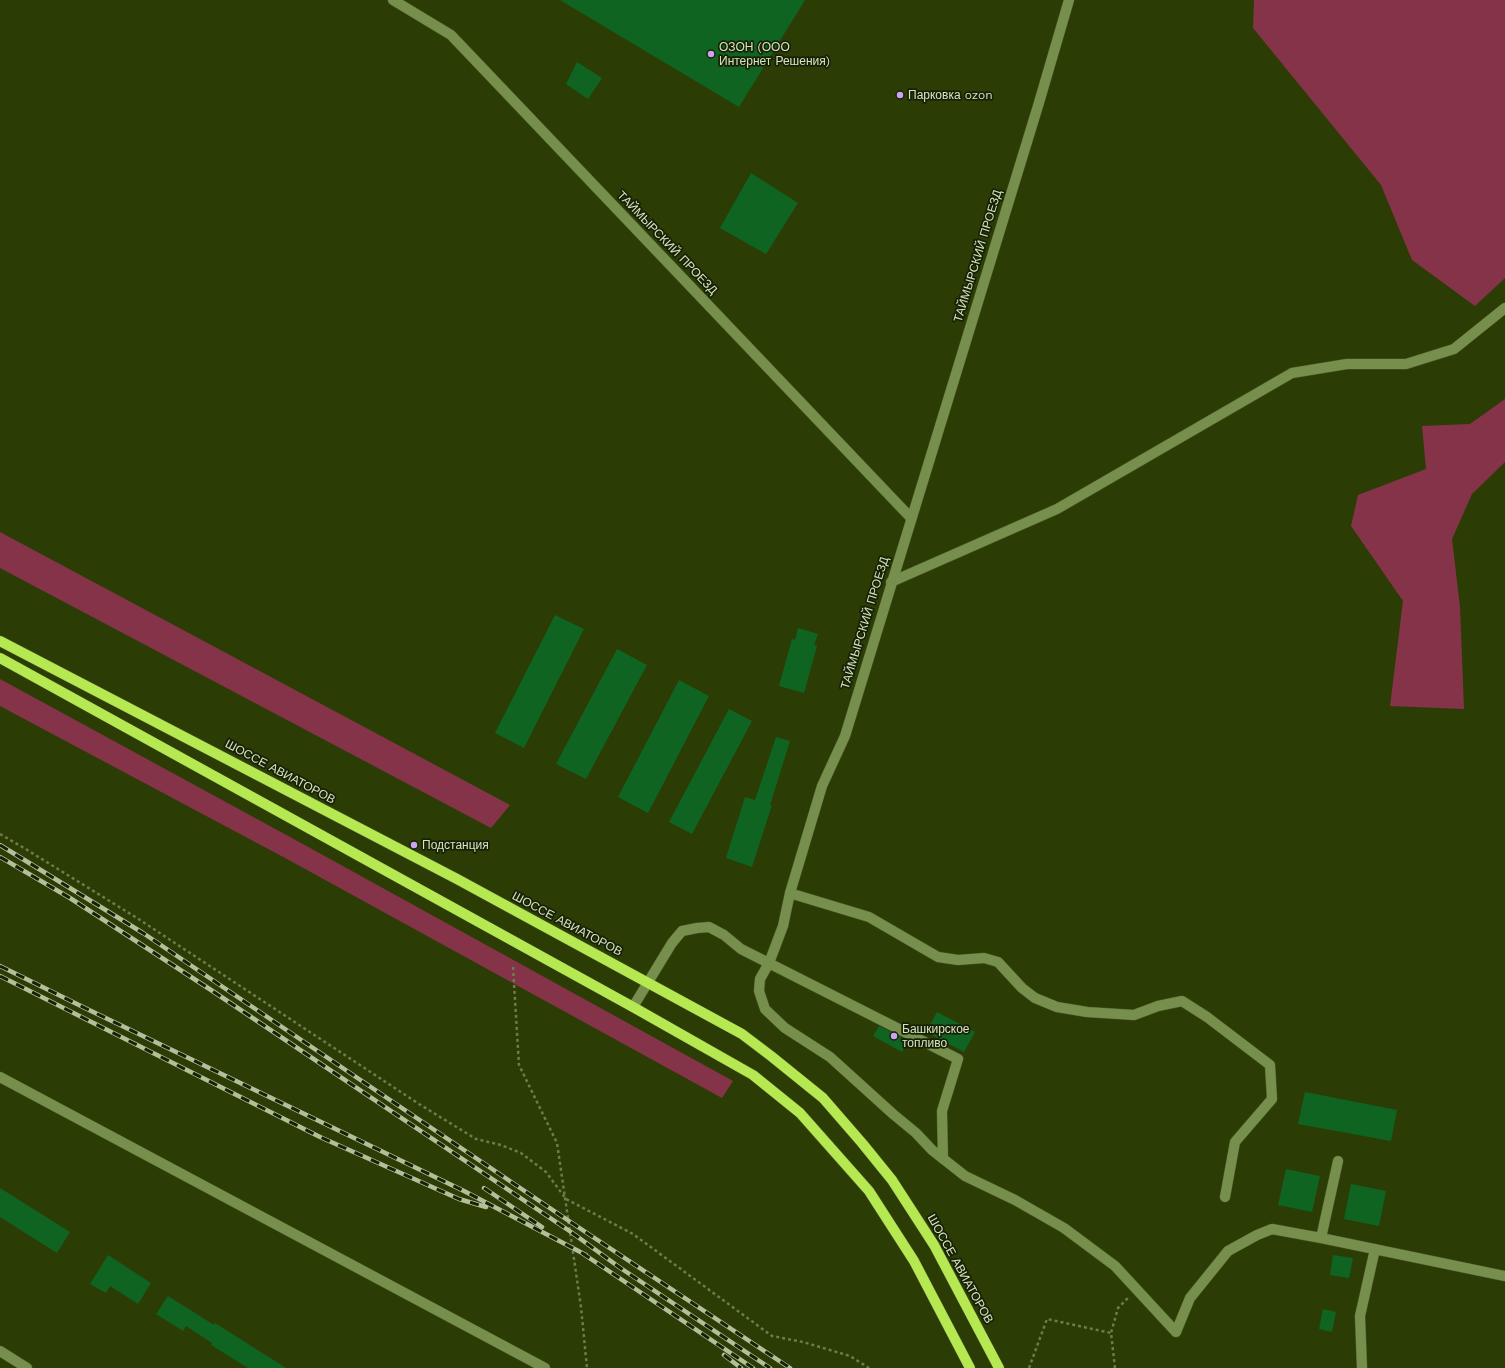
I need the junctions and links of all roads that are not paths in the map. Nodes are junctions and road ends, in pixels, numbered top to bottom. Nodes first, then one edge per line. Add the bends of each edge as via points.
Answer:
1 (393, 0) edge
2 (1069, 0) edge
3 (1505, 308) edge
4 (911, 518) junction
5 (891, 582) junction
6 (0, 642) edge
7 (0, 658) edge
8 (796, 895) dead end
9 (769, 963) junction
10 (648, 982) junction
11 (633, 1007) junction
12 (0, 1077) edge
13 (943, 1159) junction
14 (1338, 1161) dead end
15 (1225, 1197) dead end
16 (1321, 1238) junction
17 (1375, 1249) junction
18 (1505, 1276) edge
19 (0, 1351) edge
20 (27, 1368) edge
21 (545, 1368) edge
22 (970, 1368) edge
23 (999, 1368) edge
24 (1362, 1368) edge

1 - 4 street, ТАЙМЫРСКИЙ ПРОЕЗД via 451,35
2 - 4 street, ТАЙМЫРСКИЙ ПРОЕЗД
3 - 5 street via 1454,349 1406,364 1347,364 1292,373 1057,509
4 - 5 street, ТАЙМЫРСКИЙ ПРОЕЗД
5 - 9 street, ТАЙМЫРСКИЙ ПРОЕЗД via 845,736 822,786 790,893 783,926
6 - 10 main road, ШОССЕ АВИАТОРОВ
7 - 11 main road
8 - 15 street via 869,917 938,957 958,960 984,958 998,962 1022,988 1036,998 1057,1007 1134,1015 1182,1001 1207,1017 1270,1065 1272,1099 1235,1142
9 - 10 street via 741,949 709,927 697,928 682,931
9 - 13 street, ТАЙМЫРСКИЙ ПРОЕЗД via 760,979 759,991 765,1009 785,1028 830,1057
9 - 13 street via 958,1059 942,1111
10 - 11 street
10 - 23 main road, ШОССЕ АВИАТОРОВ via 742,1034 824,1098 892,1180 930,1238
11 - 22 main road via 753,1075 800,1113 869,1191 914,1261
12 - 21 street
13 - 16 street, ТАЙМЫРСКИЙ ПРОЕЗД via 965,1176 1064,1228 1115,1266 1176,1332 1190,1298 1228,1251 1272,1229
14 - 16 street
16 - 17 street
17 - 18 street
17 - 24 street via 1360,1316
19 - 20 street

